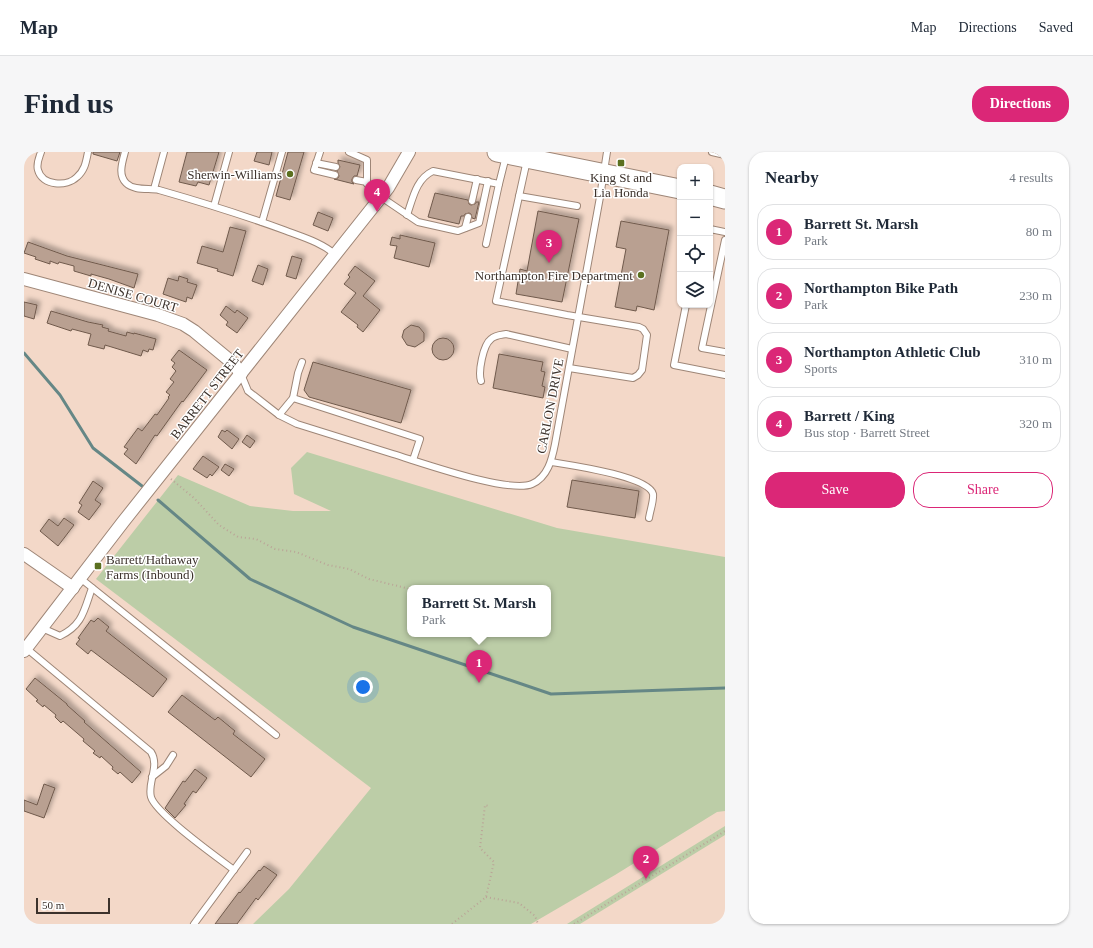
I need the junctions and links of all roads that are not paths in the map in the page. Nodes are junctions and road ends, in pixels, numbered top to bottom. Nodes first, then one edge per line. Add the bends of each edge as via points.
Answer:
1 (40, 152) edge
2 (88, 152) edge
3 (125, 152) edge
4 (164, 152) edge
5 (229, 152) edge
6 (282, 152) edge
7 (320, 152) edge
8 (349, 152) edge
9 (409, 152) edge
10 (607, 152) edge
11 (712, 152) edge
12 (502, 153) edge
13 (725, 155) edge
14 (537, 157) edge
15 (316, 163) junction
16 (336, 167) dead end
17 (358, 172) dead end
18 (366, 174) junction
19 (604, 174) junction
20 (335, 175) dead end
21 (477, 179) junction
22 (356, 180) dead end
23 (488, 181) junction
24 (366, 182) junction
25 (499, 184) junction
26 (677, 188) edge
27 (154, 189) junction
28 (519, 196) junction
29 (381, 197) junction
30 (713, 197) edge
31 (725, 199) edge
32 (472, 201) dead end
33 (214, 206) junction
34 (577, 206) dead end
35 (407, 215) junction
36 (468, 217) dead end
37 (262, 222) junction
38 (465, 228) junction
39 (713, 230) edge
40 (725, 232) edge
41 (725, 240) edge
42 (486, 244) dead end
43 (336, 255) junction
44 (24, 278) edge
45 (685, 308) edge
46 (578, 317) junction
47 (572, 349) junction
48 (725, 352) edge
49 (302, 362) dead end
50 (569, 368) junction
51 (241, 374) junction
52 (725, 375) edge
53 (481, 381) dead end
54 (293, 398) junction
55 (279, 415) junction
56 (413, 460) junction
57 (551, 462) junction
58 (649, 518) dead end
59 (24, 554) edge
60 (80, 578) junction
61 (73, 588) junction
62 (92, 588) junction
63 (42, 628) junction
64 (25, 649) edge
65 (276, 735) dead end
66 (173, 755) dead end
67 (152, 777) junction
68 (247, 852) dead end
69 (234, 870) junction
70 (194, 924) edge

1 - 2 lane via 38,172 48,181 59,184 77,178 86,165
3 - 27 lane via 121,177 128,185 136,188
4 - 27 lane
5 - 33 lane
6 - 37 lane
7 - 15 lane
8 - 18 lane via 367,160
9 - 29 street, BARRETT STREET
10 - 19 lane, CARLON DRIVE
11 - 13 lane
12 - 14 main road
12 - 25 lane
14 - 19 main road
14 - 28 lane
15 - 16 lane
15 - 20 lane via 314,170
17 - 18 lane
18 - 24 lane
19 - 26 main road
19 - 46 lane, CARLON DRIVE
21 - 23 lane
21 - 32 lane
21 - 35 lane via 433,171 425,175 417,186
22 - 24 lane
23 - 25 lane
23 - 38 lane via 479,223
24 - 29 lane
25 - 42 lane
27 - 33 lane
28 - 34 lane
28 - 46 lane via 496,301
29 - 35 lane
29 - 43 street, BARRETT STREET
30 - 31 main road
33 - 37 lane
35 - 38 lane via 418,222 458,231
36 - 38 lane
37 - 43 lane via 321,244
39 - 40 lane
41 - 48 lane via 702,348
43 - 51 street, BARRETT STREET
44 - 51 street, DENISE COURT via 178,322 194,331 234,364
45 - 52 lane via 674,365
46 - 47 lane, CARLON DRIVE
46 - 50 lane via 643,329 647,335 642,370 633,378
47 - 50 lane, CARLON DRIVE
47 - 53 lane via 506,334 495,336 489,340 485,349 480,372
49 - 54 lane
50 - 57 lane, CARLON DRIVE
51 - 55 lane, CARLON DRIVE via 248,391
51 - 60 street, BARRETT STREET
54 - 55 lane
54 - 56 lane via 420,439
55 - 56 lane, CARLON DRIVE via 297,424
56 - 57 lane, CARLON DRIVE via 468,477 516,486 530,485 542,478
57 - 58 lane via 606,472 636,481 650,489 653,494
59 - 61 street
60 - 61 street, BARRETT STREET
60 - 62 lane
61 - 63 street, BARRETT STREET
62 - 63 lane via 80,621 71,631 60,636
62 - 65 lane
63 - 64 street, BARRETT STREET
64 - 67 lane via 151,752 154,759
66 - 67 lane via 166,766
67 - 69 lane via 151,796 157,808
68 - 69 lane
69 - 70 lane

